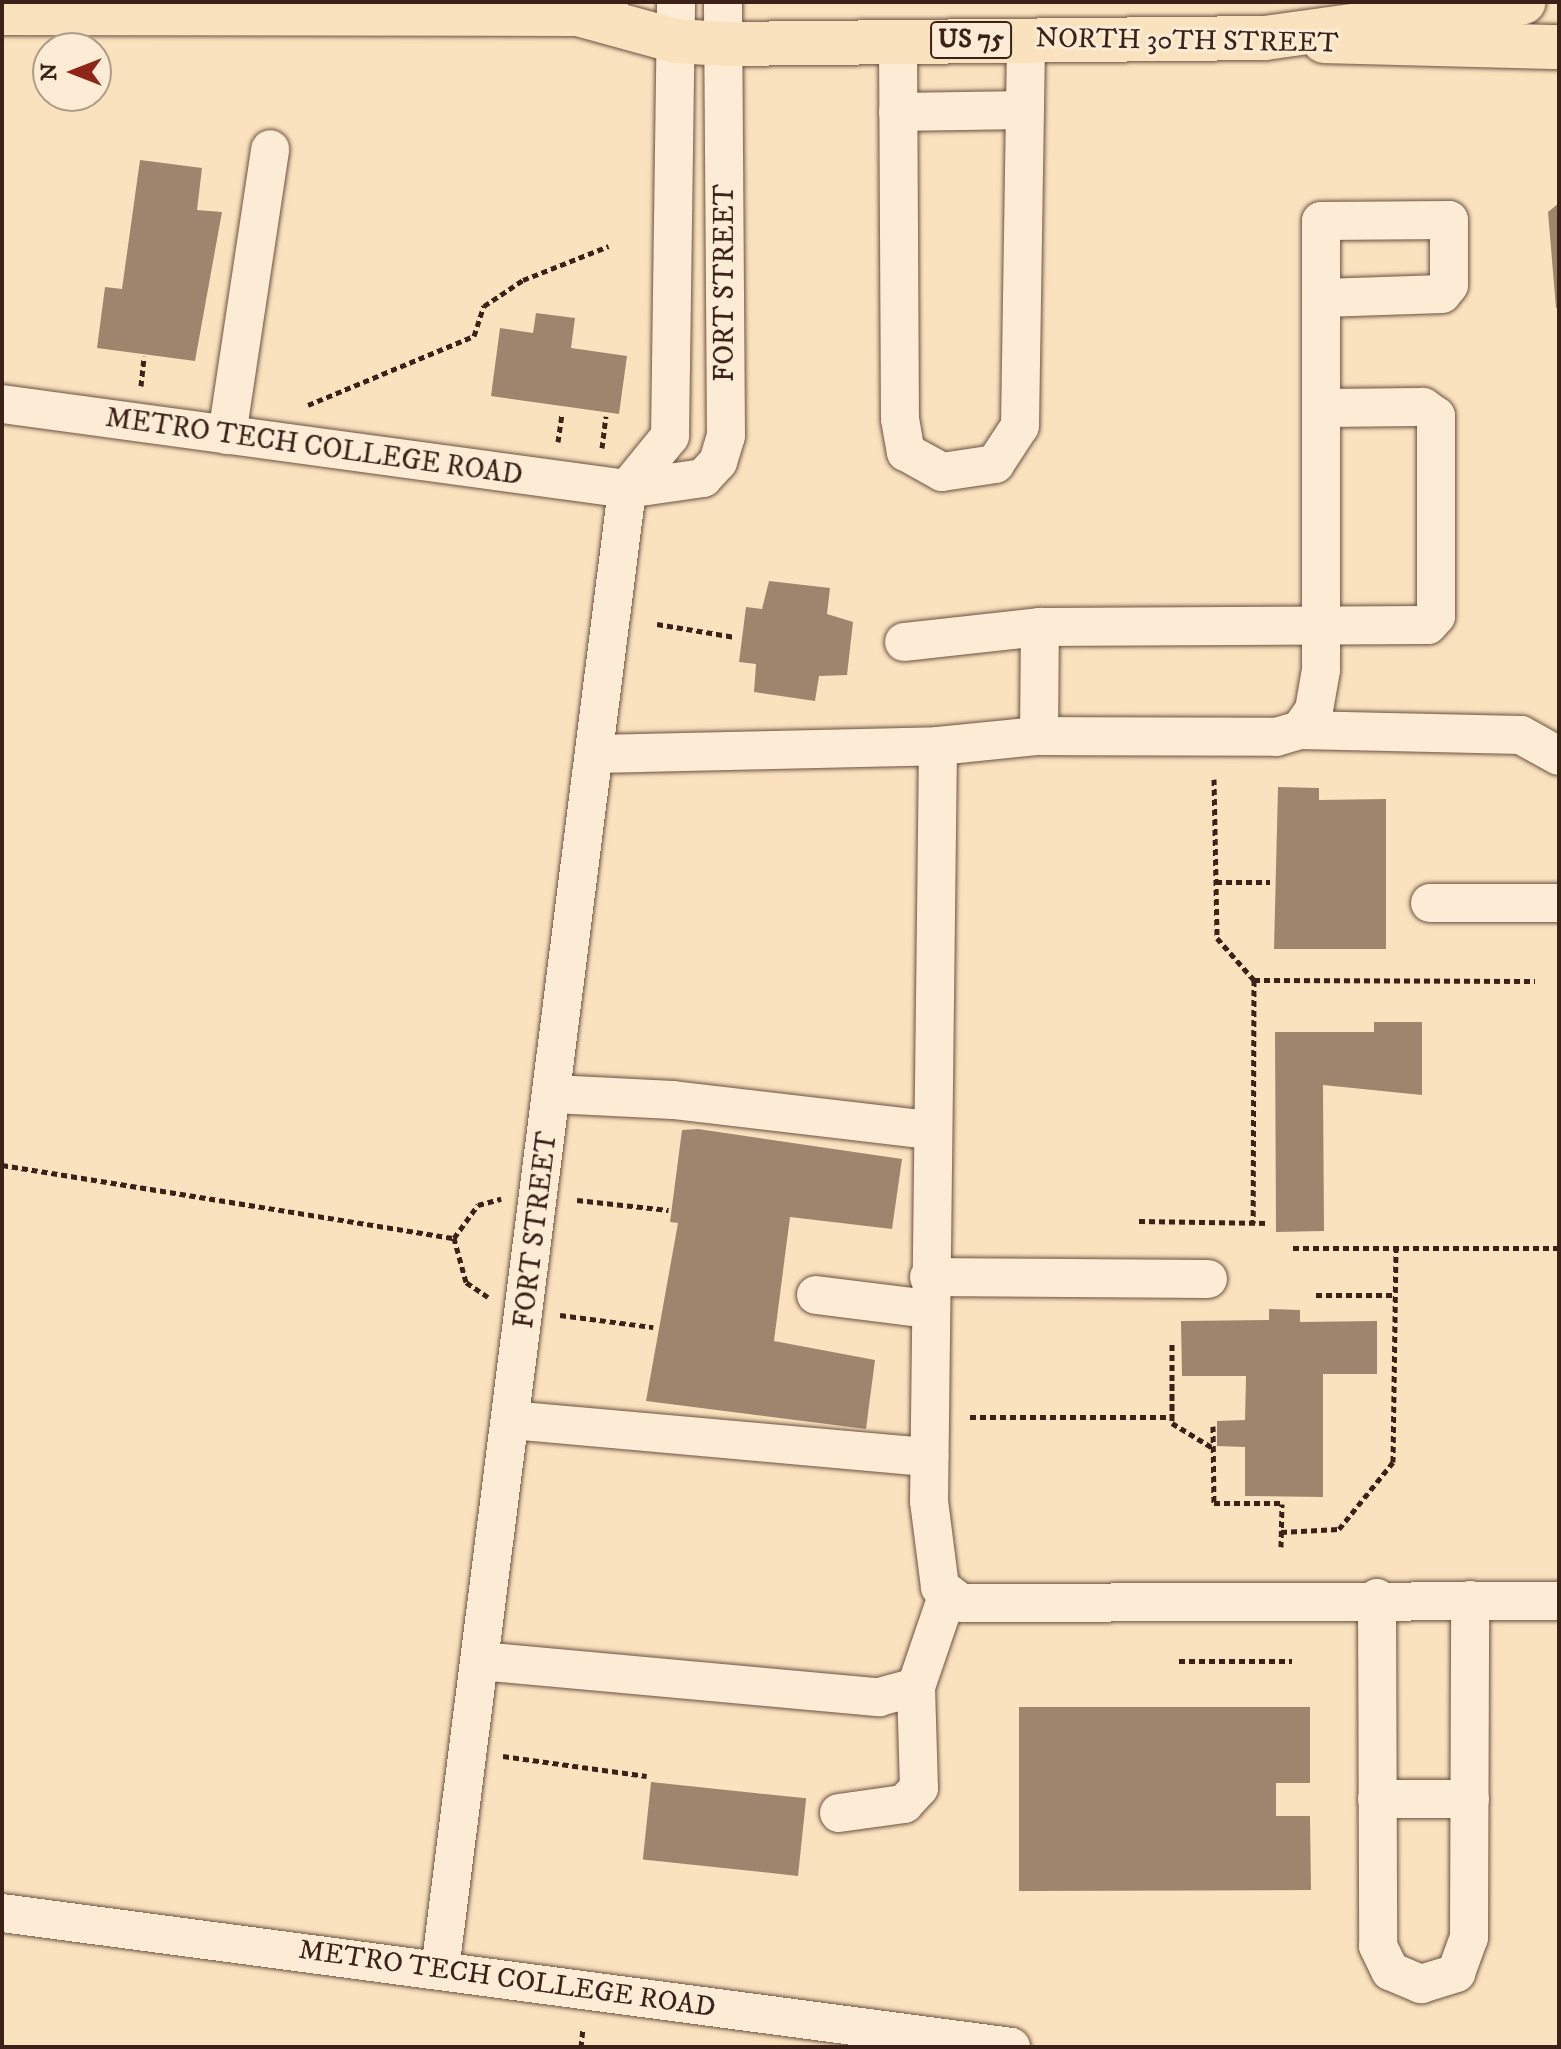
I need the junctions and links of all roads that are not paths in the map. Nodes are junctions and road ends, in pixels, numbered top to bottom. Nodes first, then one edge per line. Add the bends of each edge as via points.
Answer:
1 (624, 2) edge
2 (1524, 2) edge
3 (2, 13) edge
4 (578, 14) junction
5 (676, 21) edge
6 (724, 23) edge
7 (1265, 38) junction
8 (1026, 39) junction
9 (898, 41) junction
10 (1559, 47) edge
11 (1025, 110) junction
12 (898, 112) junction
13 (270, 149) dead end
14 (1323, 298) dead end
15 (2, 404) edge
16 (1322, 408) junction
17 (227, 435) junction
18 (627, 489) junction
19 (1321, 626) junction
20 (1040, 627) junction
21 (904, 642) dead end
22 (1300, 730) junction
23 (1039, 736) junction
24 (938, 746) junction
25 (596, 754) junction
26 (1559, 756) edge
27 (1430, 903) dead end
28 (1559, 903) edge
29 (553, 1094) junction
30 (930, 1130) junction
31 (1208, 1279) dead end
32 (929, 1293) junction
33 (816, 1295) dead end
34 (511, 1420) junction
35 (929, 1457) junction
36 (948, 1593) junction
37 (1377, 1598) junction
38 (1470, 1600) junction
39 (1559, 1601) edge
40 (480, 1661) junction
41 (916, 1687) junction
42 (1377, 1799) junction
43 (1470, 1799) junction
44 (839, 1813) dead end
45 (2, 1913) edge
46 (440, 1970) junction
47 (1011, 2047) edge

1 - 4 main road, NORTH 30TH STREET / US 75
2 - 7 main road, US 75
3 - 4 main road, NORTH 30TH STREET / US 75
4 - 5 main road, NORTH 30TH STREET / US 75
5 - 6 main road, NORTH 30TH STREET / US 75
5 - 18 street, FORT STREET via 670,436
6 - 9 main road, NORTH 30TH STREET / US 75
6 - 18 street, FORT STREET via 726,436 718,462 703,478
7 - 8 main road, NORTH 30TH STREET / US 75
7 - 10 main road, NORTH 30TH STREET
8 - 9 main road, NORTH 30TH STREET / US 75
8 - 11 street
9 - 12 street
11 - 12 street
11 - 12 street via 1020,426 995,464 942,472 906,452 900,419
13 - 17 street
14 - 16 street
15 - 17 street, METRO TECH COLLEGE ROAD
16 - 19 street
16 - 19 street via 1423,407 1436,416 1436,616 1428,625
17 - 18 street, METRO TECH COLLEGE ROAD
18 - 25 street, FORT STREET
19 - 20 street
19 - 22 street via 1318,695
20 - 21 street
20 - 23 street
22 - 23 street via 1276,737
22 - 26 street via 1521,735
23 - 24 street
24 - 25 street
24 - 30 street
25 - 29 street, FORT STREET
27 - 28 street
29 - 30 street via 673,1100
29 - 34 street, FORT STREET
30 - 32 street
31 - 32 street
32 - 33 street
32 - 35 street
34 - 35 street
34 - 40 street, FORT STREET
35 - 36 street via 940,1587
36 - 37 street via 961,1603
36 - 41 street
37 - 38 street
37 - 42 street
38 - 39 street
38 - 43 street
40 - 41 street via 879,1697
40 - 46 street, FORT STREET
41 - 44 street via 919,1788 904,1804
42 - 43 street
42 - 43 street via 1383,1960 1404,1979 1437,1982 1456,1973 1469,1938
45 - 46 street, METRO TECH COLLEGE ROAD
46 - 47 street, METRO TECH COLLEGE ROAD

